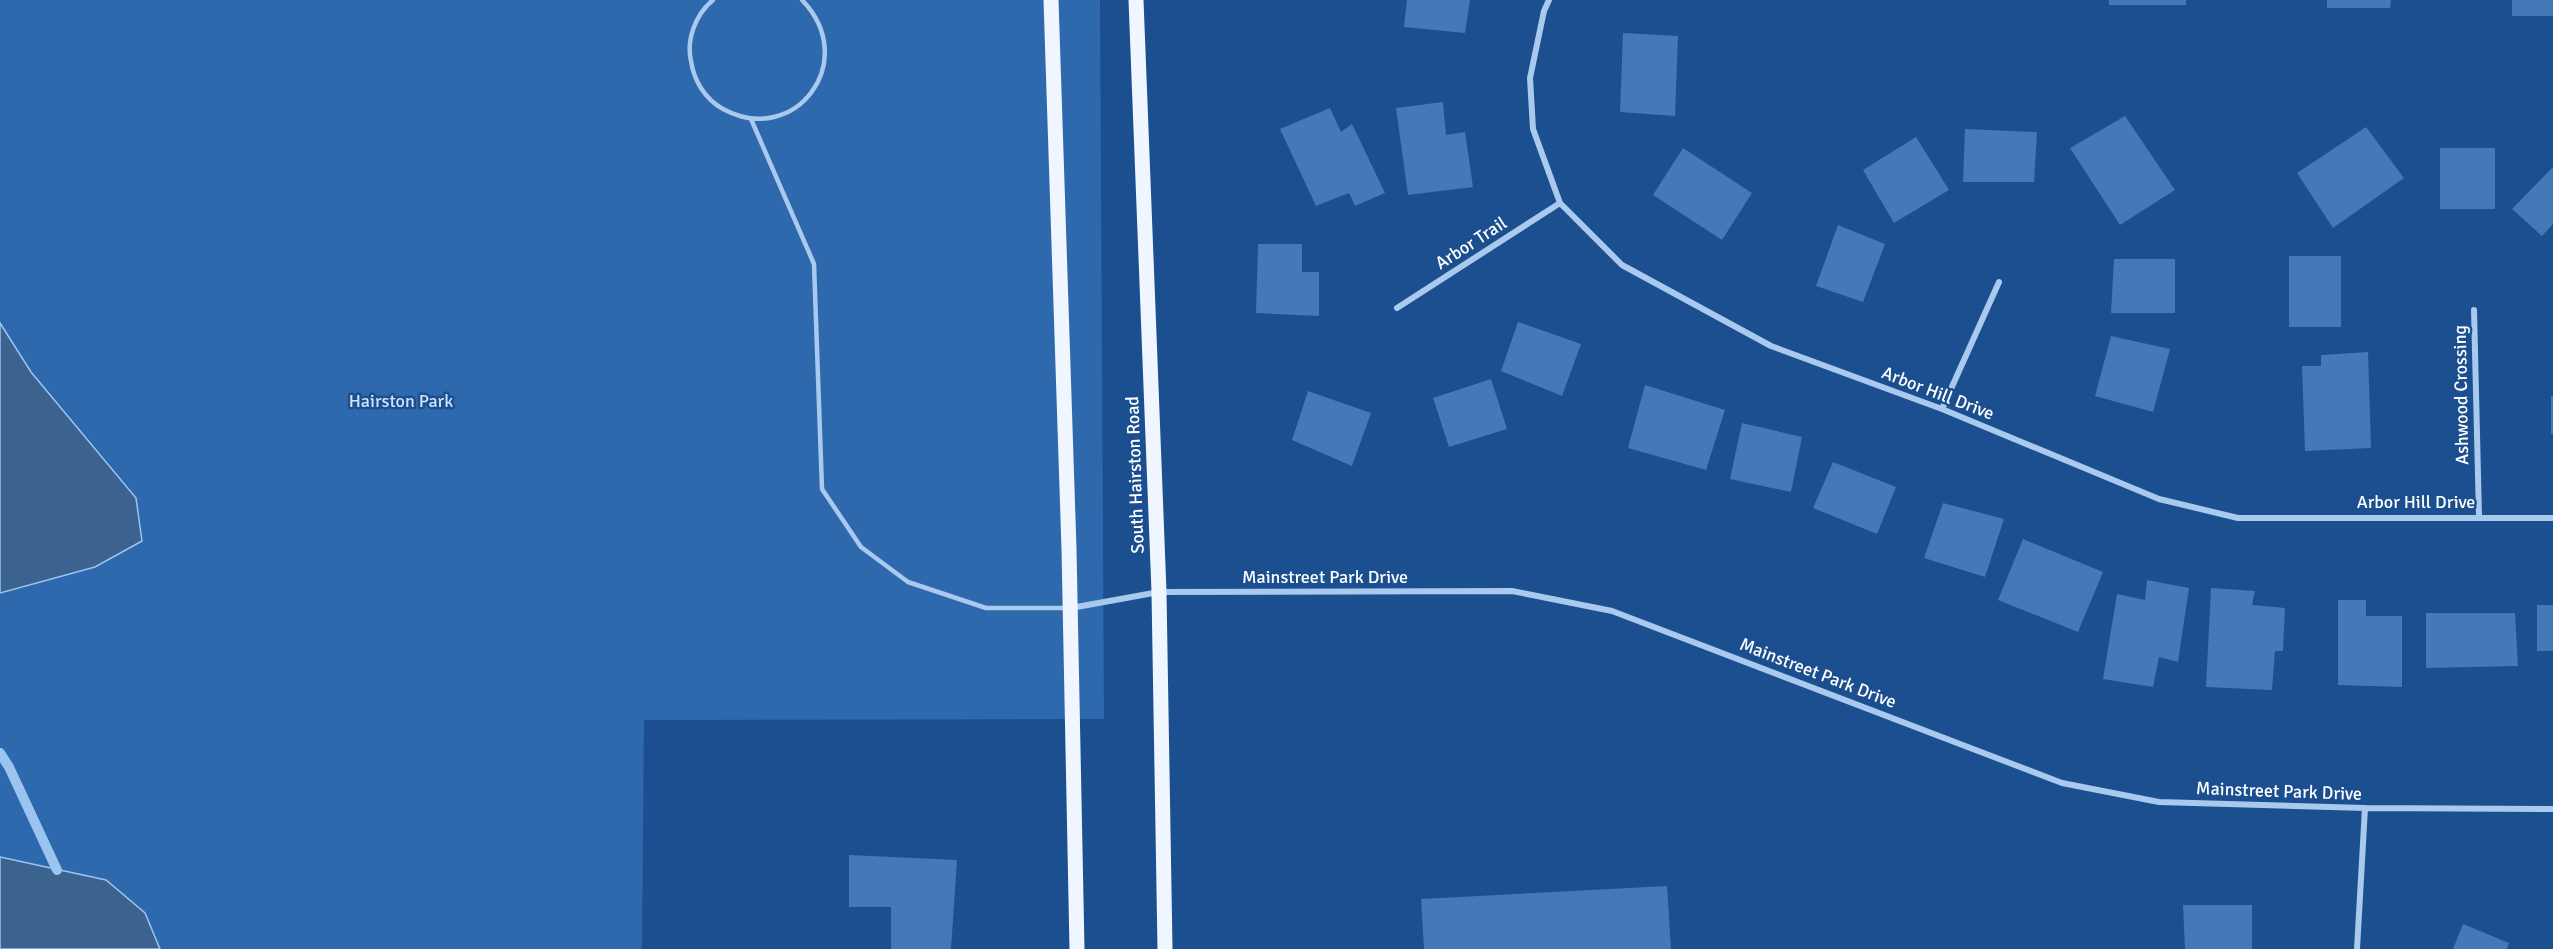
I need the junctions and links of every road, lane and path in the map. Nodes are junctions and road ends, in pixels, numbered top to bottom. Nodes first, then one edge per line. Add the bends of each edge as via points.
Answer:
1 (713, 0) edge
2 (802, 0) edge
3 (1051, 0) edge
4 (1136, 0) edge
5 (1549, 0) edge
6 (751, 119) junction
7 (1560, 203) junction
8 (1999, 282) dead end
9 (1397, 308) dead end
10 (2474, 310) dead end
11 (1942, 409) junction
12 (2478, 516) junction
13 (2553, 518) edge
14 (1159, 592) junction
15 (1070, 608) junction
16 (2365, 808) junction
17 (2553, 809) edge
18 (1077, 949) edge
19 (1164, 949) edge
20 (2357, 949) edge

1 - 6 lane via 698,18 691,35 689,55 693,74 716,105
2 - 6 lane via 822,29 826,48 817,85 789,111 771,118
3 - 15 main road
4 - 14 main road, South Hairston Road
5 - 7 street, Arbor Hill Drive via 1530,78 1533,129
6 - 15 lane via 814,264 822,489 861,547 908,582 986,608
7 - 9 street, Arbor Trail
7 - 11 street, Arbor Hill Drive via 1622,265 1771,346
8 - 11 street
10 - 12 street, Ashwood Crossing
11 - 12 street, Arbor Hill Drive via 2159,499 2238,518
12 - 13 street, Arbor Hill Drive
14 - 15 street, Mainstreet Park Drive
14 - 16 street, Mainstreet Park Drive via 1512,591 1612,611 2062,783 2159,802
14 - 19 main road, South Hairston Road
15 - 18 main road
16 - 17 street, Mainstreet Park Drive
16 - 20 street

